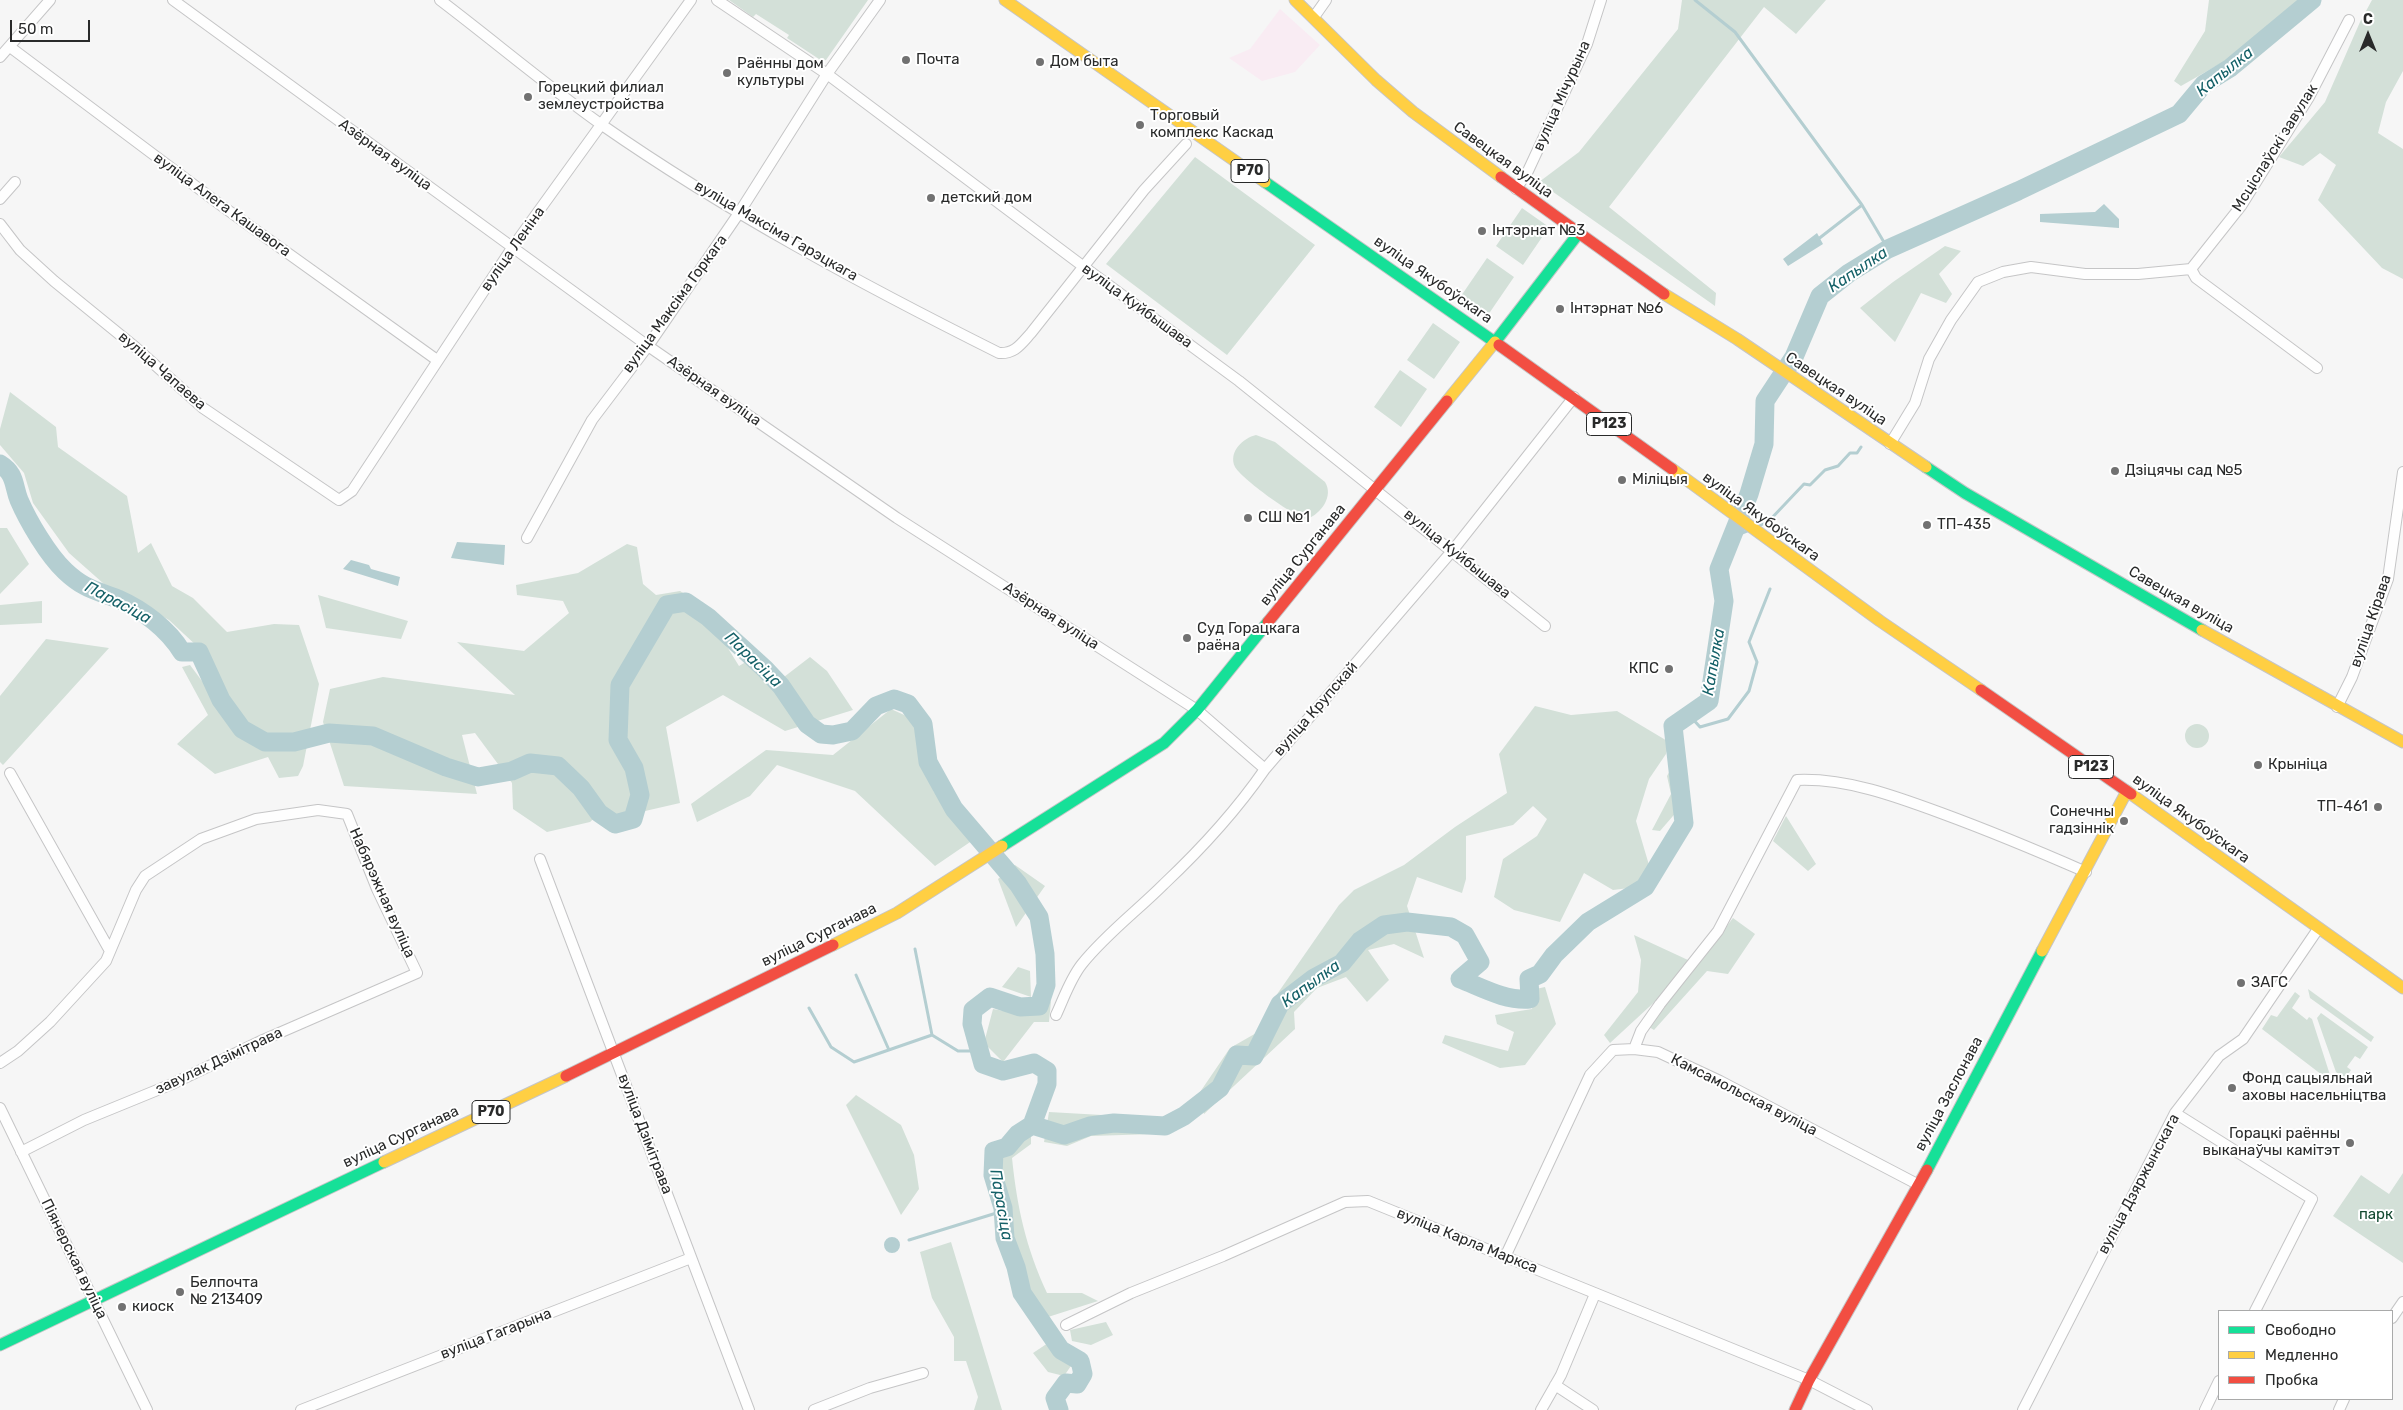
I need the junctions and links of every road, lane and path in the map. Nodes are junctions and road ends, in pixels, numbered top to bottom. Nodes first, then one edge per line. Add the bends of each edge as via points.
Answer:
1 (50, 0) edge
2 (173, 0) edge
3 (440, 0) edge
4 (691, 0) edge
5 (717, 0) edge
6 (880, 0) edge
7 (1005, 0) edge
8 (1295, 0) edge
9 (1326, 0) edge
10 (1601, 0) edge
11 (1314, 16) junction
12 (2349, 20) dead end
13 (10, 47) junction
14 (0, 57) edge
15 (827, 74) junction
16 (602, 124) junction
17 (1186, 144) dead end
18 (15, 182) dead end
19 (1516, 189) junction
20 (0, 199) edge
21 (739, 213) junction
22 (0, 224) edge
23 (1578, 234) junction
24 (512, 248) junction
25 (1084, 267) junction
26 (2191, 269) junction
27 (1495, 342) junction
28 (648, 346) junction
29 (437, 360) junction
30 (2317, 368) dead end
31 (1574, 397) junction
32 (1890, 444) junction
33 (2403, 472) edge
34 (1376, 489) junction
35 (339, 500) joint
36 (528, 538) dead end
37 (1453, 550) junction
38 (1545, 626) dead end
39 (2337, 707) junction
40 (1197, 710) junction
41 (2403, 742) edge
42 (1265, 769) junction
43 (10, 773) dead end
44 (2127, 791) junction
45 (540, 859) dead end
46 (2086, 872) junction
47 (2318, 929) junction
48 (110, 951) junction
49 (417, 973) joint
50 (2403, 988) edge
51 (1056, 1015) dead end
52 (1634, 1049) junction
53 (614, 1053) junction
54 (0, 1062) edge
55 (0, 1108) edge
56 (2175, 1113) junction
57 (22, 1152) junction
58 (1919, 1185) junction
59 (691, 1258) junction
60 (1505, 1258) junction
61 (1595, 1294) junction
62 (94, 1299) junction
63 (2403, 1302) edge
64 (2256, 1310) edge
65 (2393, 1317) edge
66 (1066, 1325) dead end
67 (0, 1346) edge
68 (923, 1373) dead end
69 (1808, 1380) junction
70 (2218, 1383) edge
71 (1555, 1385) junction
72 (147, 1410) edge
73 (300, 1410) edge
74 (749, 1410) edge
75 (814, 1410) edge
76 (1541, 1410) edge
77 (1593, 1410) edge
78 (1795, 1410) edge
79 (1867, 1410) edge
80 (2022, 1410) edge
81 (2204, 1410) edge

1 - 13 street
2 - 24 street, Азёрная вуліца
3 - 16 street, вуліца Максіма Гарэцкага
4 - 16 street, вуліца Леніна
5 - 15 street, вуліца Куйбышава
6 - 15 street, вуліца Максіма Горкага
7 - 27 main road, вуліца Якубоўскага / Р70
8 - 11 main road, Савецкая вуліца
9 - 11 street
10 - 19 street, вуліца Мічурына via 1587,44 1528,171
11 - 19 main road, Савецкая вуліца via 1412,112
12 - 26 street, Мсціслаўскі завулак via 2309,97 2246,197
13 - 14 street
13 - 29 street, вуліца Алега Кашавога via 222,206
15 - 21 street, вуліца Максіма Горкага
15 - 25 street, вуліца Куйбышава
16 - 21 street, вуліца Максіма Гарэцкага
16 - 24 street, вуліца Леніна
17 - 25 street, вуліца Максіма Гарэцкага via 1144,190
18 - 20 street
19 - 23 main road, Савецкая вуліца
21 - 25 street, вуліца Максіма Гарэцкага via 999,353 1015,351
21 - 28 street, вуліца Максіма Горкага
22 - 35 street, вуліца Чапаева via 20,250 54,281 204,408
23 - 27 main road, вуліца Сурганава
23 - 32 main road, Савецкая вуліца
24 - 28 street, Азёрная вуліца
24 - 29 street, вуліца Леніна
25 - 34 street, вуліца Куйбышава via 1239,381
26 - 30 street via 2196,278
26 - 32 street via 2094,274 2031,267 2003,272 1978,282 1950,320 1929,358 1915,403
27 - 31 main road, вуліца Якубоўскага / Р123
27 - 34 main road, вуліца Сурганава / Р70
28 - 36 street, вуліца Максіма Горкага via 592,420
28 - 40 street, Азёрная вуліца via 897,518
29 - 35 street, вуліца Леніна via 352,491
31 - 37 street, вуліца Крупскай
31 - 44 main road, вуліца Якубоўскага / Р123 via 1880,622
32 - 39 main road, Савецкая вуліца via 1965,493
33 - 39 street, вуліца Кірава via 2388,579 2352,677
34 - 37 street, вуліца Куйбышава
34 - 40 main road, вуліца Сурганава / Р70
37 - 38 street, вуліца Куйбышава
37 - 42 street, вуліца Крупскай
39 - 41 main road, Савецкая вуліца
40 - 42 street, Азёрная вуліца
40 - 53 main road, вуліца Сурганава / Р70 via 1164,743 897,913
42 - 51 street, вуліца Крупскай via 1243,798 1164,884 1082,964
43 - 48 street
44 - 46 main road, вуліца Заслонава
44 - 47 main road, вуліца Якубоўскага / Р123
45 - 53 street, вуліца Дзімітрава
46 - 52 street via 2008,838 1904,799 1822,779 1797,780 1718,931 1660,1004 1641,1031
46 - 58 main road, вуліца Заслонава
47 - 50 main road, вуліца Якубоўскага / Р123
47 - 56 street, вуліца Дзяржынскага via 2243,1039 2219,1056
48 - 49 street, Набярэжная вуліца via 136,890 145,876 166,861 201,839 256,819 332,811 347,814 377,889
48 - 54 street, Набярэжная вуліца via 106,961 50,1022 18,1051
49 - 57 street, завулак Дзімітрава via 172,1084 84,1120
52 - 58 street, Камсамольская вуліца via 1658,1052 1689,1066
52 - 60 street, Камсамольская вуліца via 1613,1050 1590,1075
53 - 59 street, вуліца Дзімітрава
53 - 62 main road, вуліца Сурганава / Р70
55 - 57 street, Піянерская вуліца
56 - 64 street via 2312,1199
56 - 80 street, вуліца Дзяржынскага
57 - 62 street, Піянерская вуліца
58 - 69 main road, вуліца Заслонава
59 - 73 street, вуліца Гагарына
59 - 74 street, вуліца Дзімітрава
60 - 61 street, вуліца Карла Маркса
60 - 66 street, вуліца Карла Маркса via 1368,1201 1345,1202 1131,1293
61 - 69 street, вуліца Карла Маркса
61 - 71 street
62 - 67 main road, вуліца Сурганава / Р70
62 - 72 street, Піянерская вуліца
63 - 65 street
68 - 75 street via 870,1388
69 - 78 main road, вуліца Заслонава
69 - 79 street, вуліца Карла Маркса
70 - 81 street
71 - 76 street
71 - 77 street

